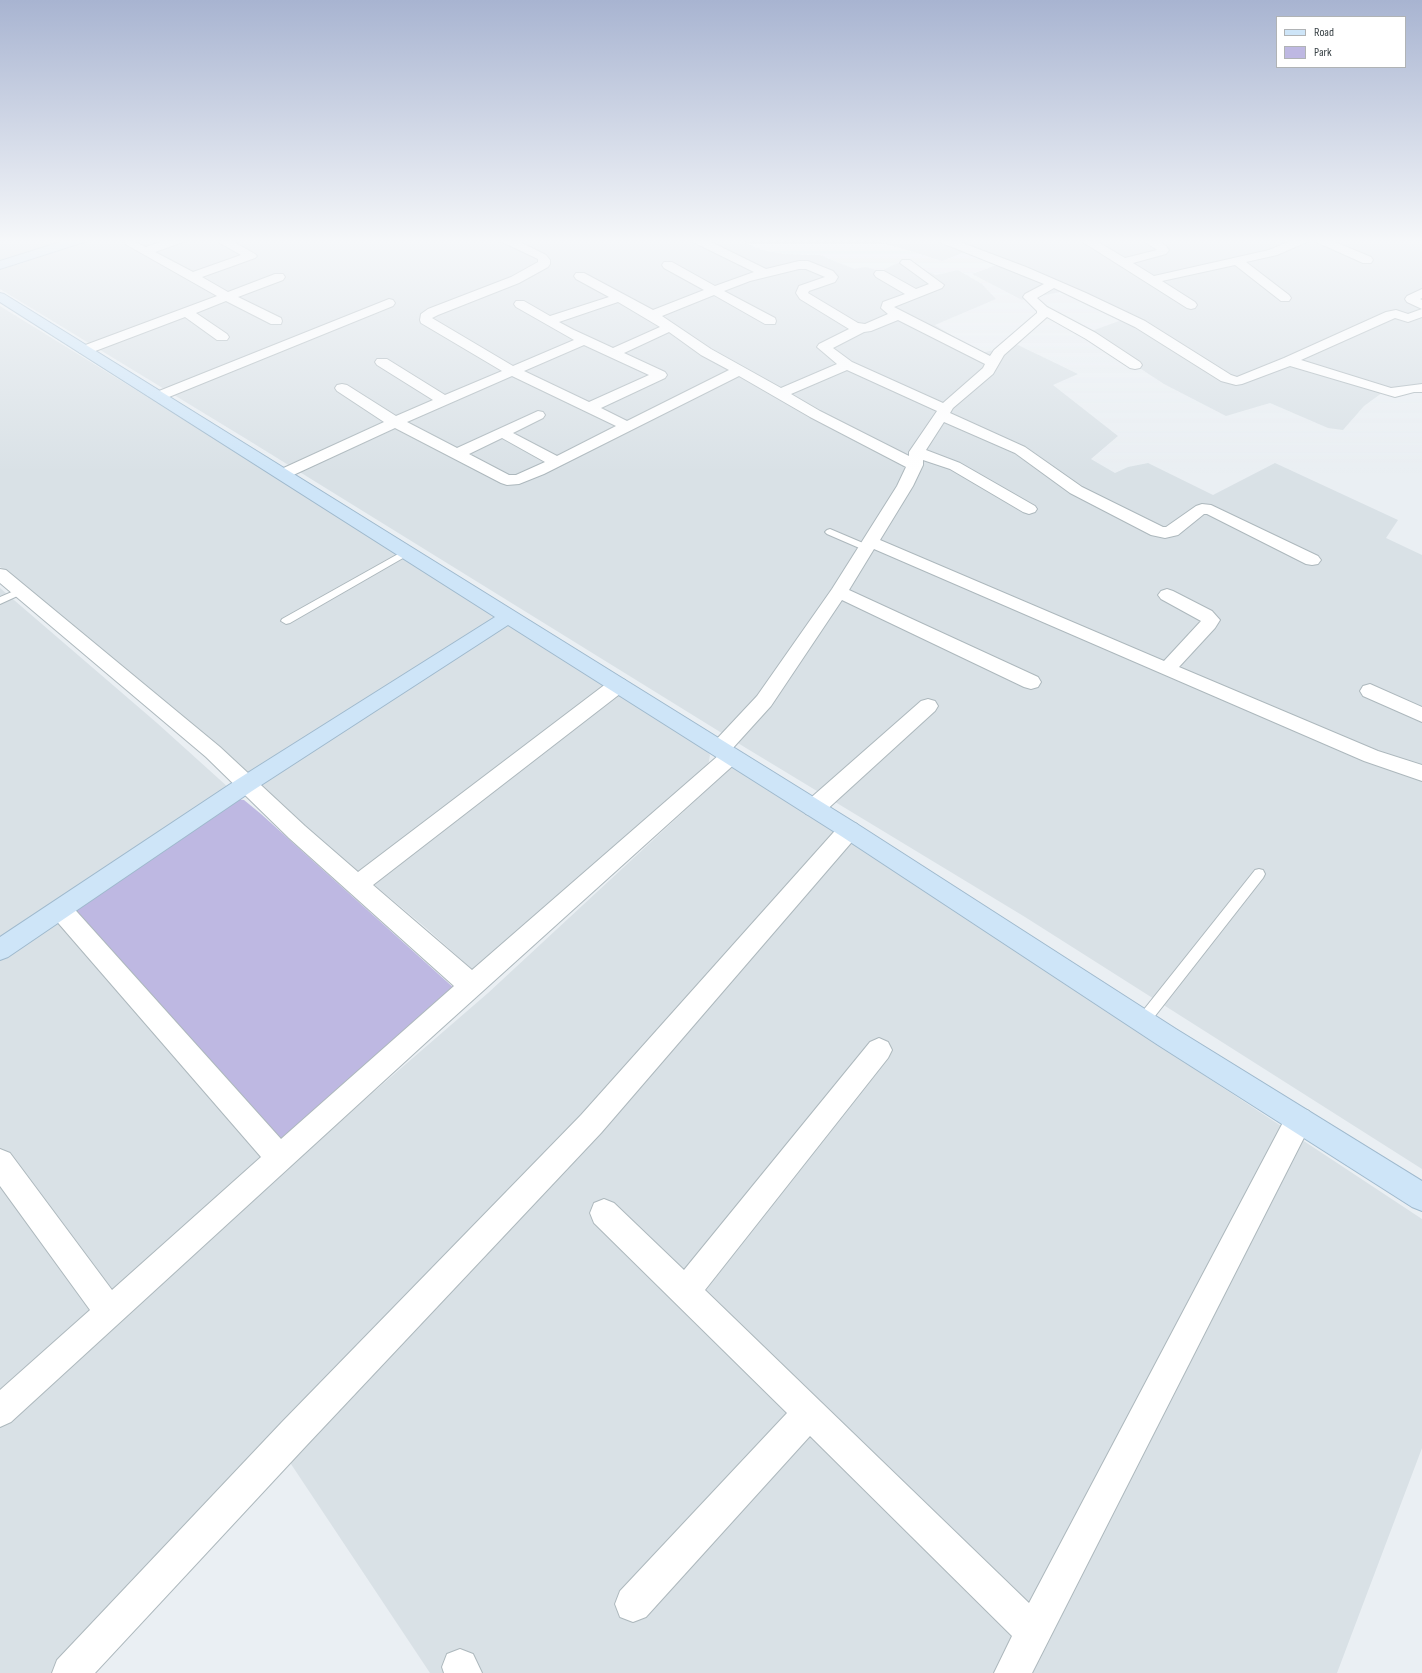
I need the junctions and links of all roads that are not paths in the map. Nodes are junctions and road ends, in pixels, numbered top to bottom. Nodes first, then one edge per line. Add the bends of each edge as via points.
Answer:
1 (32, 317) edge
2 (173, 317) edge
3 (194, 317) edge
4 (268, 317) edge
5 (354, 317) edge
6 (426, 317) edge
7 (542, 317) edge
8 (561, 317) edge
9 (655, 317) edge
10 (763, 317) edge
11 (839, 317) edge
12 (893, 317) edge
13 (902, 317) edge
14 (1040, 317) edge
15 (1056, 317) edge
16 (1125, 317) edge
17 (1386, 317) edge
18 (276, 321) dead end
19 (549, 321) junction
20 (770, 321) dead end
21 (670, 327) junction
22 (861, 328) junction
23 (222, 337) dead end
24 (585, 340) junction
25 (85, 350) junction
26 (614, 353) junction
27 (1289, 361) junction
28 (382, 362) dead end
29 (993, 362) junction
30 (847, 364) junction
31 (1135, 365) dead end
32 (739, 370) junction
33 (512, 371) junction
34 (342, 388) dead end
35 (1422, 388) edge
36 (781, 393) junction
37 (159, 396) junction
38 (444, 401) junction
39 (589, 408) junction
40 (943, 412) junction
41 (538, 416) dead end
42 (395, 422) junction
43 (626, 426) junction
44 (503, 433) junction
45 (457, 454) junction
46 (916, 458) junction
47 (556, 462) junction
48 (283, 474) junction
49 (1029, 509) dead end
50 (830, 532) dead end
51 (869, 545) junction
52 (407, 552) junction
53 (1312, 560) dead end
54 (0, 574) edge
55 (20, 591) junction
56 (839, 592) junction
57 (1167, 596) dead end
58 (0, 601) edge
59 (509, 616) junction
60 (286, 621) dead end
61 (1167, 669) junction
62 (1031, 682) dead end
63 (618, 684) junction
64 (1370, 691) dead end
65 (928, 706) dead end
66 (1422, 716) edge
67 (725, 752) junction
68 (1422, 774) edge
69 (245, 785) junction
70 (814, 808) junction
71 (849, 830) junction
72 (1259, 874) dead end
73 (357, 885) junction
74 (61, 910) junction
75 (0, 950) edge
76 (472, 986) junction
77 (1143, 1021) junction
78 (879, 1050) dead end
79 (1299, 1120) junction
80 (280, 1158) junction
81 (0, 1163) edge
82 (1422, 1197) edge
83 (604, 1213) dead end
84 (685, 1292) junction
85 (110, 1312) junction
86 (0, 1411) edge
87 (809, 1413) junction
88 (633, 1604) dead end
89 (1033, 1631) junction
90 (70, 1673) edge
91 (1012, 1673) edge

1 - 25 street
2 - 25 street
3 - 23 street
4 - 18 street
5 - 37 street
6 - 33 street via 426,320
7 - 19 street
8 - 19 street
9 - 21 street
10 - 20 street
11 - 22 street
12 - 22 street
13 - 29 street
14 - 29 street via 999,353
15 - 31 street
16 - 27 street via 1231,380 1242,380
17 - 27 street
19 - 24 street
21 - 26 street
21 - 32 street via 706,352
22 - 30 street via 824,347
24 - 26 street
24 - 33 street
25 - 37 street
26 - 39 street via 660,375
27 - 35 street via 1389,392
28 - 38 street
29 - 40 street via 988,371
30 - 36 street
30 - 40 street
32 - 36 street
32 - 43 street
33 - 38 street
33 - 39 street
34 - 42 street
36 - 46 street via 815,414
37 - 48 street
38 - 42 street
39 - 43 street
40 - 46 street
40 - 53 street via 1020,450 1076,490 1157,531 1172,531 1198,511 1211,510
41 - 44 street
42 - 45 street
42 - 48 street
43 - 47 street
44 - 45 street
44 - 47 street
45 - 47 street via 507,480 519,479
46 - 49 street via 955,466
46 - 51 street via 906,486
48 - 52 street
50 - 51 lane
51 - 56 street
51 - 61 street
52 - 59 street
52 - 60 lane
54 - 55 street
55 - 58 lane
55 - 69 street via 213,752
56 - 62 street
56 - 67 street via 764,701
57 - 61 street via 1211,620
59 - 63 street
59 - 69 street
61 - 68 street via 1371,756
63 - 67 street
63 - 73 street
64 - 66 street
65 - 70 street
67 - 70 street
67 - 76 street
69 - 73 street
69 - 74 street
70 - 71 street
71 - 77 street
71 - 90 street via 591,1124 294,1434
72 - 77 lane
73 - 76 street
74 - 75 street
74 - 80 street
76 - 80 street
77 - 79 street
78 - 84 street
79 - 82 street
79 - 89 street
80 - 85 street
81 - 85 street
83 - 84 street
84 - 87 street
85 - 86 street
87 - 88 street
87 - 89 street
89 - 91 street

